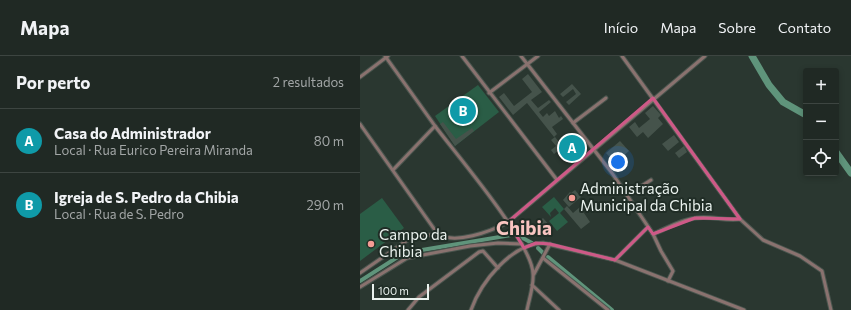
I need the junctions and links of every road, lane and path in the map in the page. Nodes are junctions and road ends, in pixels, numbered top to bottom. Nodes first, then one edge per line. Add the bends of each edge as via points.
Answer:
1 (462, 56) edge
2 (521, 56) edge
3 (538, 56) edge
4 (622, 56) edge
5 (705, 56) edge
6 (386, 57) edge
7 (527, 64) junction
8 (360, 77) edge
9 (489, 93) junction
10 (606, 98) dead end
11 (653, 98) junction
12 (573, 123) junction
13 (360, 124) edge
14 (435, 126) junction
15 (594, 150) junction
16 (393, 170) junction
17 (557, 180) junction
18 (651, 180) dead end
19 (628, 195) junction
20 (740, 219) junction
21 (508, 222) junction
22 (648, 227) junction
23 (653, 234) junction
24 (444, 237) junction
25 (522, 244) junction
26 (550, 244) junction
27 (524, 248) junction
28 (543, 258) junction
29 (615, 260) junction
30 (498, 268) junction
31 (360, 273) edge
32 (534, 274) junction
33 (668, 281) junction
34 (532, 285) junction
35 (360, 287) edge
36 (408, 310) edge
37 (471, 310) edge
38 (527, 310) edge
39 (559, 310) edge
40 (608, 310) edge
41 (744, 310) edge
42 (831, 310) edge

1 - 9 street
2 - 7 street
3 - 7 street
4 - 11 street
5 - 11 street
6 - 8 street
6 - 14 street
7 - 9 street
7 - 12 street
9 - 17 street
10 - 12 street
11 - 15 street
11 - 20 street
12 - 15 street
13 - 16 street
14 - 16 street
14 - 21 street
15 - 17 street
15 - 19 street
16 - 24 street via 433,227
17 - 21 street
18 - 19 street
19 - 22 street
20 - 23 street via 695,218
20 - 42 street via 763,240 800,256 822,271
21 - 24 street via 474,235
21 - 25 street
22 - 23 street
22 - 29 street
23 - 33 street via 673,271
24 - 31 street via 430,235 409,239
25 - 27 street
25 - 35 street via 470,246 406,258
26 - 27 street via 536,243
26 - 28 street
26 - 29 street
27 - 30 street
27 - 32 street
28 - 32 street
28 - 40 street
29 - 33 street
30 - 36 street via 484,251 479,252 419,297
30 - 37 street via 484,283
32 - 34 street
33 - 41 street
34 - 38 street
34 - 39 street

